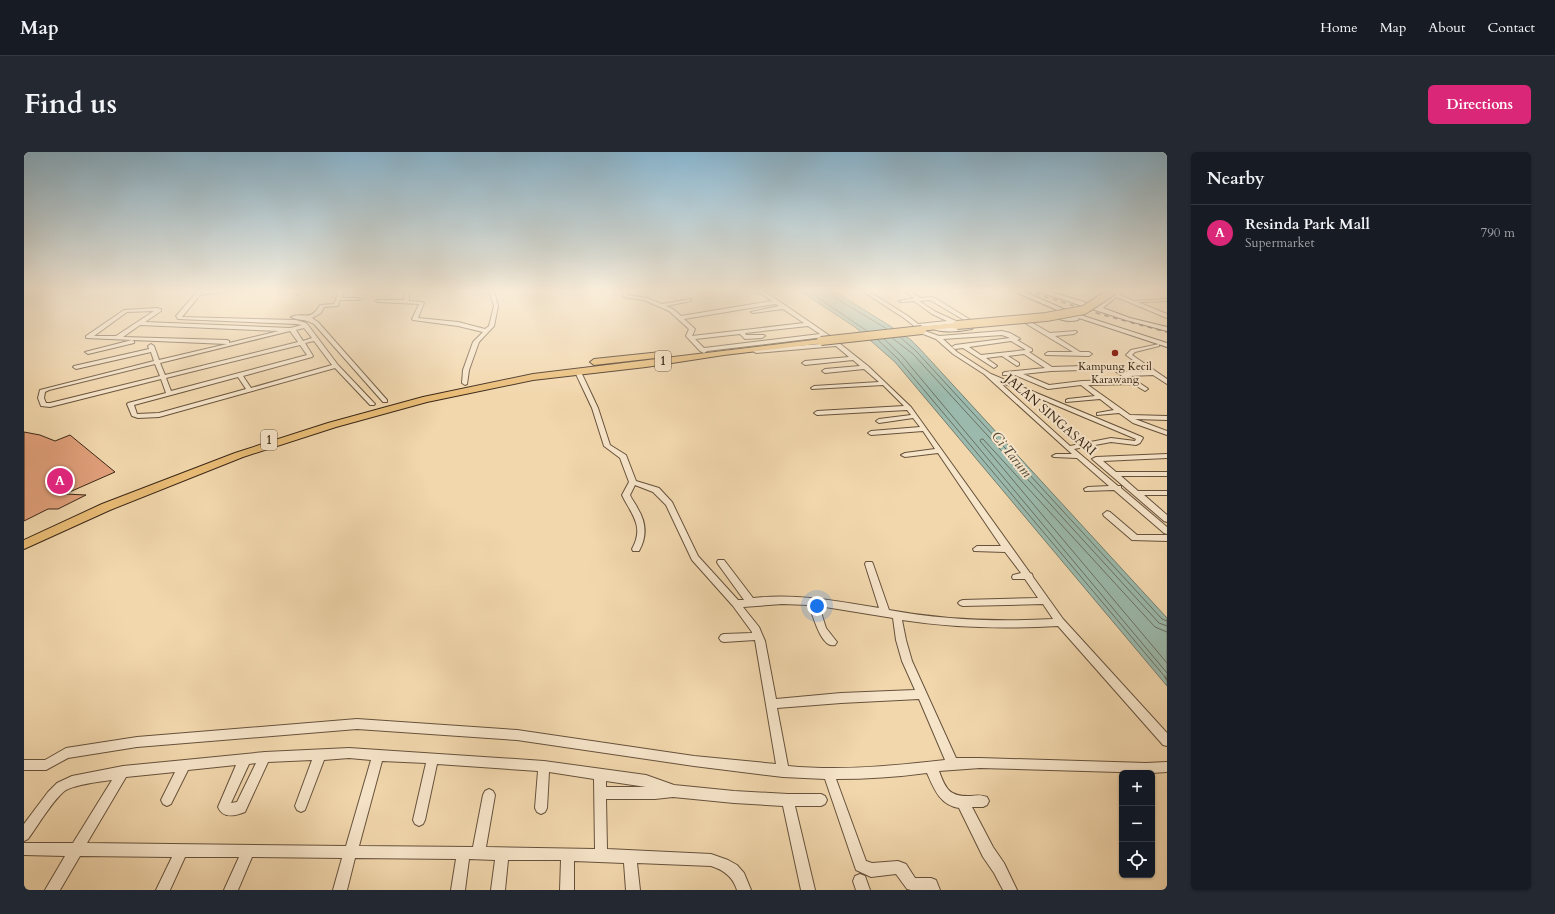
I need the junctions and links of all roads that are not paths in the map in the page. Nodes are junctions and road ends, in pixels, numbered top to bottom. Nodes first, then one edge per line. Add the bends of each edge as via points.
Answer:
1 (105, 325) edge
2 (136, 325) edge
3 (193, 325) edge
4 (318, 325) edge
5 (464, 325) edge
6 (491, 325) edge
7 (688, 325) edge
8 (798, 325) edge
9 (811, 325) edge
10 (916, 325) edge
11 (943, 325) edge
12 (949, 325) edge
13 (983, 325) edge
14 (988, 325) edge
15 (1033, 325) edge
16 (1103, 325) edge
17 (1110, 325) edge
18 (1153, 325) edge
19 (306, 326) joint
20 (919, 328) junction
21 (936, 328) junction
22 (1167, 329) edge
23 (293, 330) junction
24 (487, 331) junction
25 (741, 332) junction
26 (1074, 332) dead end
27 (1002, 333) junction
28 (1049, 335) junction
29 (762, 336) dead end
30 (117, 338) junction
31 (691, 338) junction
32 (823, 338) junction
33 (938, 338) junction
34 (146, 339) junction
35 (316, 339) junction
36 (1013, 340) junction
37 (238, 343) junction
38 (301, 343) junction
39 (1167, 344) edge
40 (1157, 345) junction
41 (964, 346) junction
42 (955, 347) dead end
43 (339, 348) junction
44 (1167, 349) edge
45 (152, 350) junction
46 (703, 350) junction
47 (88, 352) dead end
48 (325, 352) junction
49 (724, 352) junction
50 (1025, 352) junction
51 (1002, 354) junction
52 (1048, 354) dead end
53 (1078, 354) junction
54 (1089, 354) dead end
55 (639, 356) junction
56 (980, 356) junction
57 (855, 358) junction
58 (1105, 361) dead end
59 (157, 363) junction
60 (618, 363) junction
61 (806, 363) dead end
62 (646, 364) junction
63 (1017, 364) dead end
64 (336, 366) junction
65 (994, 366) dead end
66 (76, 367) dead end
67 (866, 367) junction
68 (1113, 367) junction
69 (1051, 369) junction
70 (578, 372) junction
71 (825, 372) dead end
72 (986, 373) junction
73 (1016, 373) junction
74 (1005, 374) dead end
75 (1156, 374) junction
76 (240, 375) junction
77 (1125, 375) junction
78 (163, 377) junction
79 (1134, 382) junction
80 (1167, 382) edge
81 (465, 383) dead end
82 (884, 383) junction
83 (1082, 383) junction
84 (814, 388) dead end
85 (250, 390) junction
86 (1145, 390) dead end
87 (169, 393) junction
88 (1101, 397) junction
89 (385, 401) dead end
90 (1068, 401) dead end
91 (372, 404) dead end
92 (909, 408) junction
93 (1119, 411) junction
94 (817, 413) dead end
95 (1099, 414) dead end
96 (915, 416) junction
97 (1128, 417) junction
98 (1167, 418) edge
99 (879, 421) dead end
100 (925, 429) junction
101 (870, 432) dead end
102 (1167, 433) edge
103 (1069, 448) junction
104 (940, 451) junction
105 (905, 455) dead end
106 (1056, 456) dead end
107 (1078, 456) junction
108 (1166, 457) edge
109 (1114, 474) junction
110 (1167, 474) edge
111 (633, 482) junction
112 (1118, 488) junction
113 (1088, 489) dead end
114 (1136, 493) junction
115 (1167, 493) edge
116 (1108, 514) dead end
117 (1165, 515) edge
118 (1167, 531) edge
119 (24, 538) edge
120 (1167, 538) edge
121 (24, 545) edge
122 (636, 549) dead end
123 (977, 549) dead end
124 (1009, 549) junction
125 (721, 562) dead end
126 (869, 564) dead end
127 (1029, 576) junction
128 (1016, 577) dead end
129 (750, 601) junction
130 (1045, 601) junction
131 (813, 602) junction
132 (963, 603) dead end
133 (736, 604) junction
134 (885, 613) junction
135 (897, 615) junction
136 (1060, 622) junction
137 (758, 636) junction
138 (724, 638) dead end
139 (832, 642) dead end
140 (922, 694) junction
141 (771, 704) junction
142 (1167, 741) edge
143 (320, 754) junction
144 (378, 754) junction
145 (264, 757) junction
146 (433, 758) junction
147 (245, 759) junction
148 (953, 764) junction
149 (24, 765) edge
150 (185, 765) junction
151 (544, 766) junction
152 (931, 767) junction
153 (1167, 767) edge
154 (783, 771) junction
155 (123, 772) junction
156 (600, 774) junction
157 (829, 774) junction
158 (674, 791) junction
159 (600, 793) junction
160 (489, 795) dead end
161 (167, 800) dead end
162 (788, 800) junction
163 (821, 800) dead end
164 (983, 801) dead end
165 (963, 802) junction
166 (301, 806) dead end
167 (541, 808) dead end
168 (419, 820) dead end
169 (24, 835) edge
170 (24, 849) edge
171 (77, 849) junction
172 (181, 851) junction
173 (248, 851) junction
174 (351, 852) junction
175 (463, 853) junction
176 (478, 853) junction
177 (502, 854) junction
178 (568, 854) junction
179 (601, 855) junction
180 (630, 857) junction
181 (52, 890) edge
182 (163, 890) edge
183 (231, 890) edge
184 (340, 890) edge
185 (458, 890) edge
186 (498, 890) edge
187 (567, 890) edge
188 (633, 890) edge
189 (744, 890) edge
190 (808, 890) edge
191 (934, 890) edge
192 (1010, 890) edge

1 - 30 street via 88,337
2 - 30 street
3 - 23 street
4 - 43 street
5 - 24 street
6 - 24 street
7 - 31 street via 692,330 689,335
8 - 25 street
9 - 32 street
10 - 20 street, JALAN SINGASARI
11 - 20 street
12 - 21 main road, 1
13 - 21 main road
14 - 27 street
15 - 28 street
16 - 40 main road
17 - 39 main road
18 - 22 main road
19 - 23 street
19 - 35 street
20 - 21 main road, 1
20 - 32 main road, 1, bridge
20 - 33 street, JALAN SINGASARI via 922,332
23 - 37 street
23 - 38 street
24 - 81 street via 478,338 473,348
25 - 29 street via 745,337
25 - 31 street
26 - 28 street
27 - 33 street
27 - 36 street
28 - 53 street
30 - 34 street
31 - 46 street
32 - 46 main road, 1
32 - 49 main road, 1
33 - 72 street, JALAN SINGASARI
34 - 37 street
34 - 45 street
34 - 47 street
35 - 38 street
35 - 48 street
36 - 41 street
36 - 50 street via 1030,350
37 - 59 street
38 - 76 street via 310,356
38 - 78 street
40 - 44 main road
40 - 75 street via 1129,354
41 - 42 street
41 - 56 street
43 - 48 street
43 - 89 street
45 - 59 street
45 - 66 street
46 - 55 main road, 1
48 - 64 street
49 - 57 street via 836,343
49 - 62 main road, 1
50 - 51 street
50 - 69 street
51 - 56 street
51 - 63 street
52 - 53 street
53 - 54 street
55 - 60 main road, 1
55 - 62 main road via 632,359 632,362
56 - 65 street
57 - 61 street
57 - 67 street
58 - 68 street
59 - 78 street
59 - 78 street via 43,390 43,405
60 - 62 main road, 1
60 - 70 main road, 1
60 - 119 main road, 1 via 524,373 456,386 334,419 178,472 91,507
64 - 85 street
64 - 91 street
67 - 71 street
67 - 82 street
68 - 69 street
68 - 77 street
69 - 73 street
70 - 111 street via 604,432 607,446 623,457
70 - 121 main road, 1 via 527,378 448,394 287,439 159,485
72 - 103 street, JALAN SINGASARI
72 - 103 street via 1140,438 1136,443 1109,440
73 - 74 street
73 - 83 street via 1048,387
75 - 77 street
75 - 80 street
76 - 85 street
76 - 87 street
77 - 79 street
78 - 87 street
79 - 83 street
79 - 86 street
82 - 84 street
82 - 92 street
83 - 88 street
85 - 87 street via 159,415 134,415 130,404
88 - 90 street
88 - 93 street
92 - 94 street
92 - 96 street
93 - 95 street
93 - 97 street
96 - 99 street
96 - 100 street
97 - 98 street
97 - 102 street
100 - 101 street
100 - 104 street
103 - 107 street, JALAN SINGASARI
104 - 105 street
104 - 124 street
106 - 107 street
107 - 112 street, JALAN SINGASARI
108 - 109 street via 1096,459
109 - 110 street
109 - 114 street
111 - 122 street via 626,495 636,512 641,531 641,541
111 - 133 street via 656,490 670,504 695,558
112 - 113 street
112 - 118 street, JALAN SINGASARI
114 - 115 street
114 - 117 street
116 - 120 street via 1135,538
123 - 124 street
124 - 127 street
125 - 129 street
126 - 134 street
127 - 128 street
127 - 130 street
129 - 131 street
129 - 133 street
130 - 132 street
130 - 136 street
131 - 134 street
131 - 139 street via 822,628
133 - 137 street
134 - 135 street
135 - 136 street via 960,623
135 - 140 street via 903,650
136 - 142 street
137 - 138 street
137 - 141 street
140 - 141 street
140 - 148 street
141 - 154 street
143 - 144 street
143 - 145 street
143 - 166 street
144 - 146 street
144 - 174 street
145 - 147 street
145 - 147 street via 241,808 227,810 224,807 225,802
146 - 151 street
146 - 168 street
147 - 150 street
148 - 152 street
148 - 153 street
149 - 154 street via 46,765 66,753 137,742 356,724 517,735 694,761
150 - 155 street
150 - 161 street
151 - 156 street
151 - 167 street
152 - 157 street
152 - 165 street via 944,795 953,802
154 - 157 street
155 - 169 street via 72,782 61,787
155 - 171 street
156 - 158 street via 646,781
156 - 159 street
157 - 191 street via 861,865 871,870 898,867 912,884 931,885
158 - 159 street
158 - 162 street
159 - 179 street
160 - 176 street
162 - 163 street
162 - 190 street
164 - 165 street
165 - 192 street
170 - 171 street
171 - 172 street
171 - 181 street
172 - 173 street
172 - 182 street
173 - 174 street
173 - 183 street
174 - 175 street
174 - 184 street
175 - 176 street
175 - 185 street
176 - 177 street
177 - 178 street
177 - 186 street
178 - 179 street
178 - 187 street
179 - 180 street
180 - 188 street
180 - 189 street via 720,862 739,876

